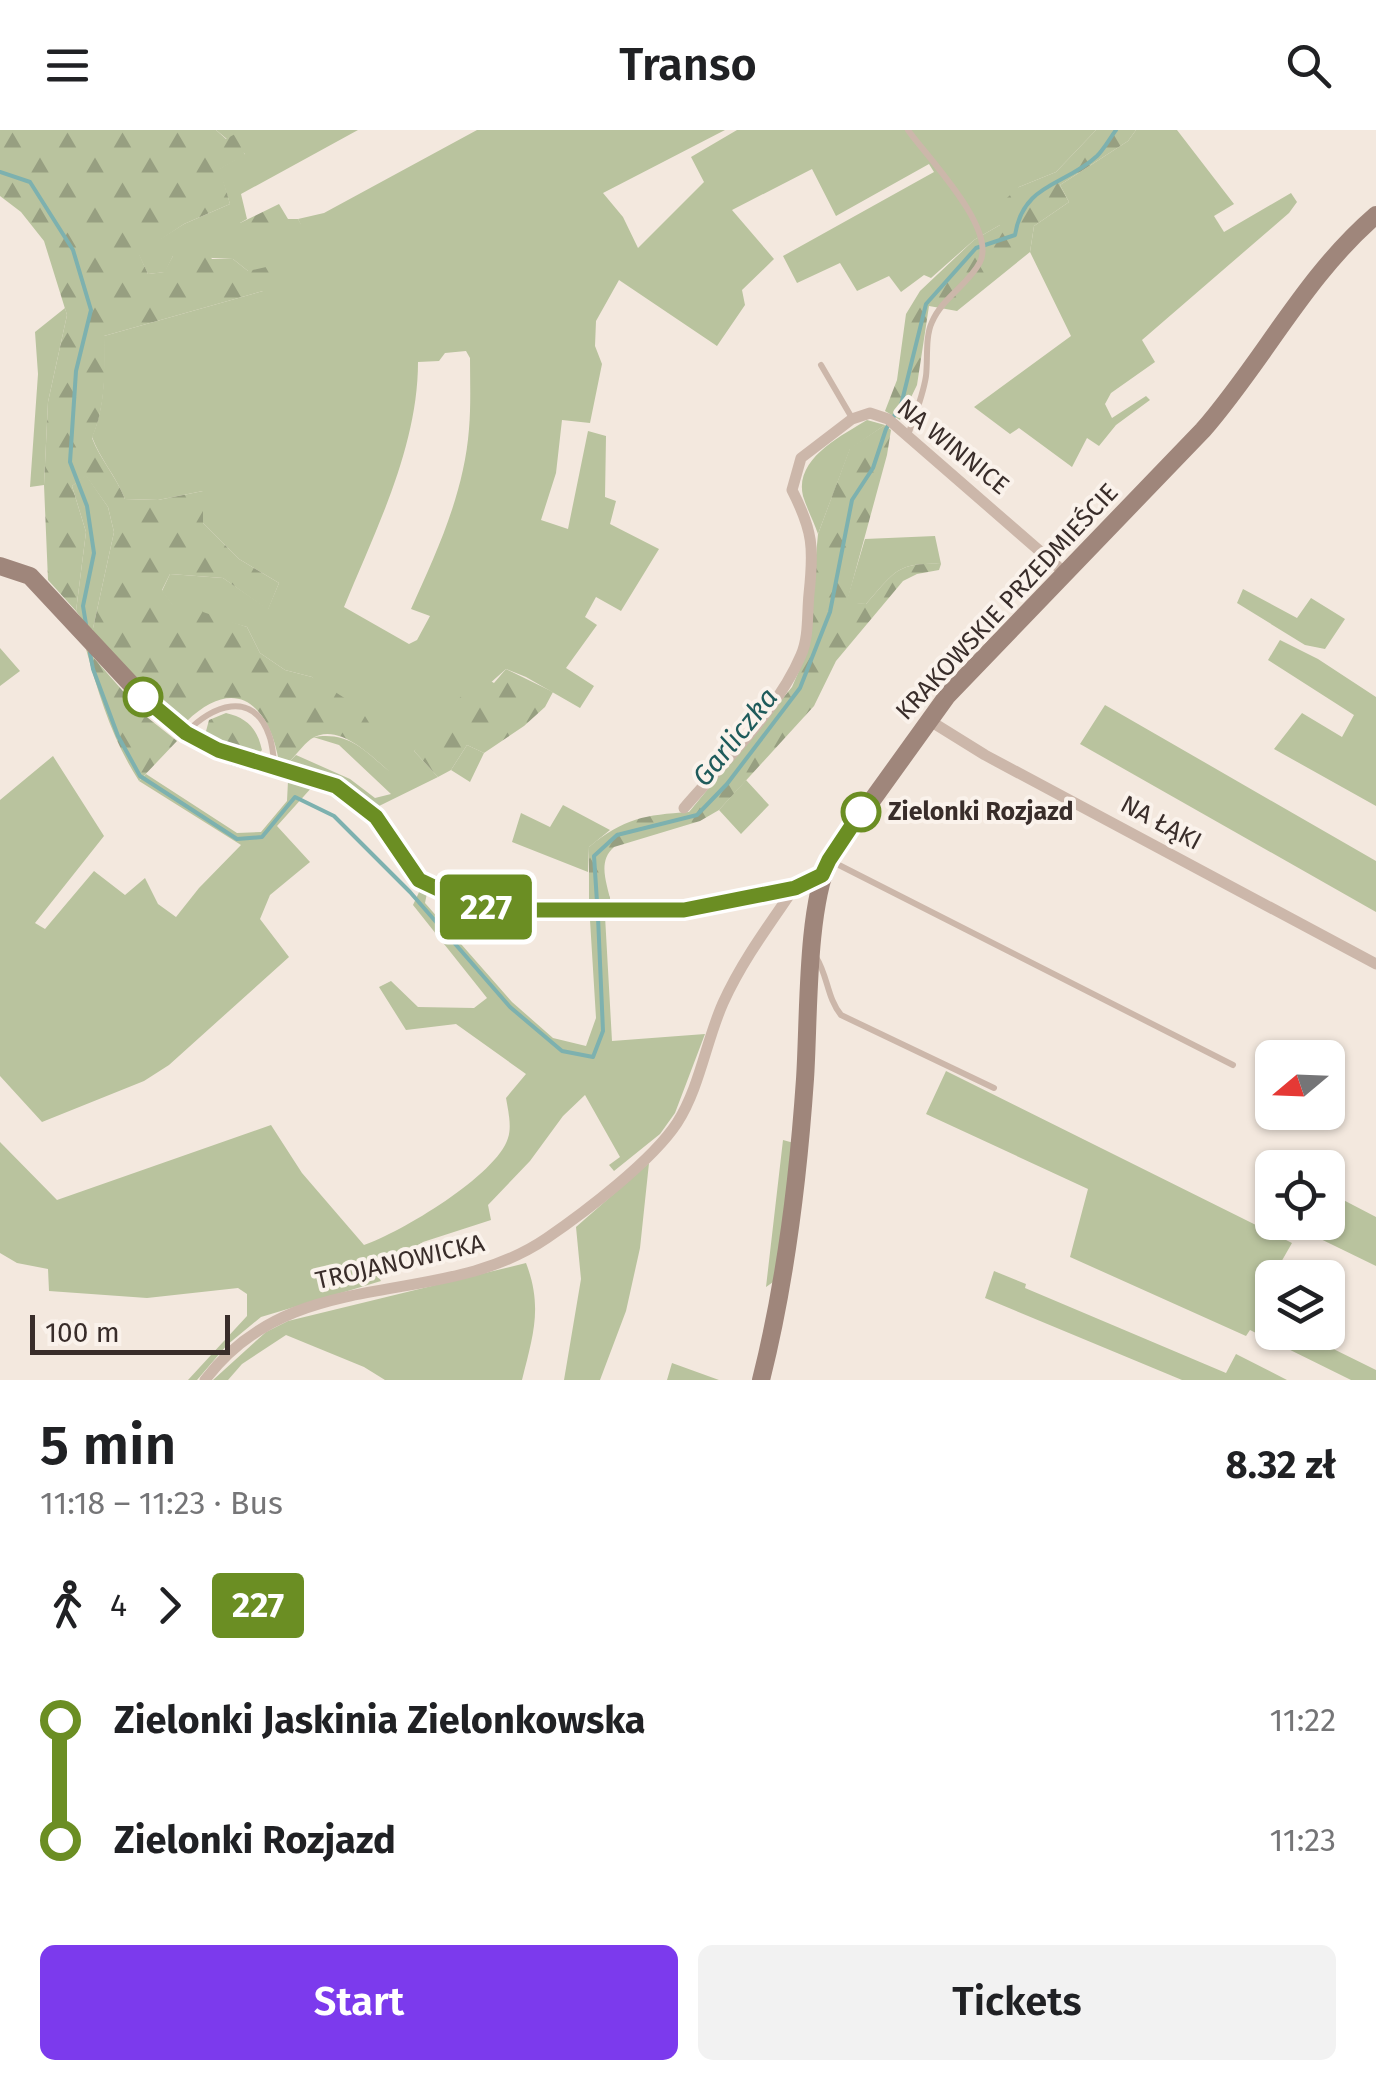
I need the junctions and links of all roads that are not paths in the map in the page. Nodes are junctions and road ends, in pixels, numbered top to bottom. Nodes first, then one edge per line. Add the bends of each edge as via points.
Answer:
1 (908, 130) edge
2 (1376, 215) edge
3 (821, 365) dead end
4 (852, 419) junction
5 (908, 436) junction
6 (0, 566) edge
7 (1066, 573) junction
8 (927, 719) junction
9 (186, 733) junction
10 (275, 768) junction
11 (684, 808) dead end
12 (826, 867) junction
13 (795, 888) junction
14 (813, 952) junction
15 (1376, 964) edge
16 (1233, 1065) dead end
17 (994, 1088) dead end
18 (205, 1380) edge
19 (761, 1380) edge

1 - 5 lane via 968,211 983,249 930,325 926,378
2 - 7 main road, KRAKOWSKIE PRZEDMIEŚCIE via 1325,264 1214,417
3 - 4 lane
4 - 5 street, NA WINNICE via 870,414
4 - 11 street via 802,458 792,490 811,532 803,652 746,737
5 - 7 street, NA WINNICE
6 - 9 main road via 30,576
7 - 8 main road, KRAKOWSKIE PRZEDMIEŚCIE
8 - 12 main road, KRAKOWSKIE PRZEDMIEŚCIE
8 - 15 street, NA ŁĄKI
9 - 10 main road
9 - 10 lane via 222,706 240,706 257,715 269,734
10 - 13 main road via 336,786 376,817 419,880 470,904 505,910 684,910
12 - 13 main road
12 - 14 main road, KRAKOWSKIE PRZEDMIEŚCIE
12 - 16 lane
13 - 18 street, TROJANOWICKA via 738,972 676,1123 614,1185 546,1239 500,1262 278,1318 234,1347
14 - 17 lane via 841,1016
14 - 19 main road, KRAKOWSKIE PRZEDMIEŚCIE via 791,1234

